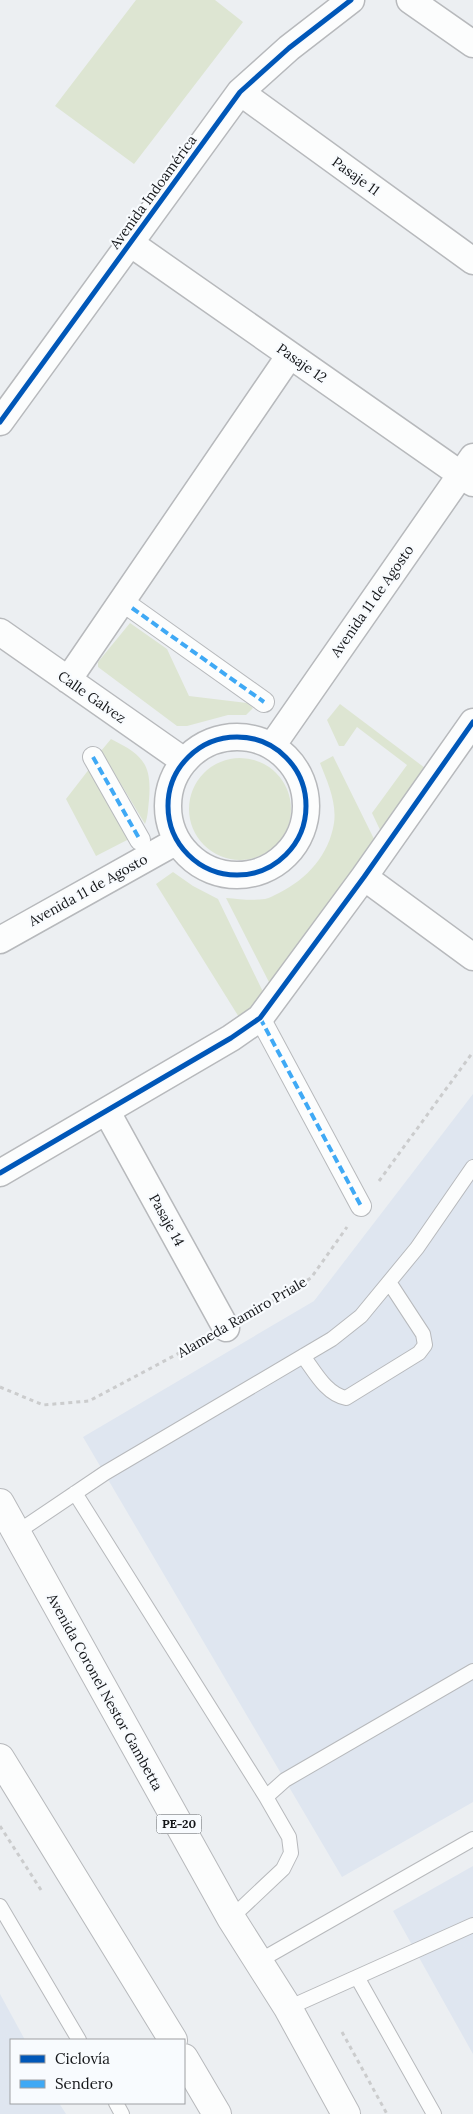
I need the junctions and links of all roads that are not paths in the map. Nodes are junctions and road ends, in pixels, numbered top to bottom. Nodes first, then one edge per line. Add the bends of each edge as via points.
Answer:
1 (351, 0) edge
2 (410, 0) edge
3 (473, 44) edge
4 (240, 92) junction
5 (130, 243) junction
6 (473, 261) edge
7 (290, 355) junction
8 (0, 422) edge
9 (469, 471) edge
10 (132, 608) dead end
11 (0, 632) edge
12 (68, 680) junction
13 (264, 702) dead end
14 (473, 722) edge
15 (272, 746) junction
16 (93, 757) dead end
17 (184, 761) junction
18 (140, 840) dead end
19 (177, 841) junction
20 (364, 877) junction
21 (0, 940) edge
22 (473, 957) edge
23 (260, 1018) junction
24 (107, 1112) junction
25 (473, 1167) edge
26 (0, 1173) edge
27 (361, 1206) road end
28 (390, 1282) junction
29 (226, 1328) road end
30 (303, 1356) junction
31 (75, 1493) junction
32 (0, 1504) edge
33 (16, 1533) junction
34 (473, 1670) edge
35 (0, 1758) edge
36 (266, 1797) junction
37 (473, 1839) edge
38 (0, 1906) edge
39 (231, 1918) junction
40 (473, 1925) edge
41 (258, 1961) junction
42 (357, 1977) junction
43 (288, 2008) junction
44 (78, 2039) edge
45 (172, 2039) edge
46 (185, 2060) edge
47 (218, 2114) edge
48 (346, 2114) edge
49 (434, 2114) edge

1 - 4 street, Avenida Indoamérica via 289,48
2 - 3 street
4 - 5 street, Avenida Indoamérica
4 - 6 street, Pasaje 11
5 - 7 street, Pasaje 12
5 - 8 street, Avenida Indoamérica
7 - 9 street, Pasaje 12
7 - 12 street
9 - 15 street, Avenida 11 de Agosto
10 - 13 street
11 - 12 street, Calle Galvez
12 - 17 street, Calle Galvez
14 - 20 street
15 - 17 street via 249,737 225,737 202,746
15 - 19 street via 293,764 304,789 305,818 295,843 275,864 249,874 221,874 195,862
16 - 18 street
17 - 19 street via 172,779 168,800 169,821
19 - 21 street, Avenida 11 de Agosto
20 - 22 street
20 - 23 street
23 - 24 street
23 - 27 street
24 - 26 street
24 - 29 street, Pasaje 14
25 - 28 lane via 418,1248
28 - 30 lane via 361,1316
28 - 30 lane via 424,1334 424,1345 419,1353 346,1398 329,1391
30 - 31 lane
31 - 33 lane
31 - 36 lane
32 - 33 highway, Avenida Coronel Nestor Gambetta / PE-20
33 - 39 highway, Avenida Coronel Nestor Gambetta / PE-20
34 - 36 lane via 285,1780
35 - 45 highway
36 - 39 lane via 289,1837 291,1853 283,1869
37 - 41 lane
38 - 44 lane
39 - 41 highway, Avenida Coronel Nestor Gambetta / PE-20
40 - 42 lane
41 - 43 highway, Avenida Coronel Nestor Gambetta / PE-20
42 - 43 lane
42 - 49 lane
43 - 48 highway, Avenida Coronel Nestor Gambetta / PE-20
46 - 47 highway

